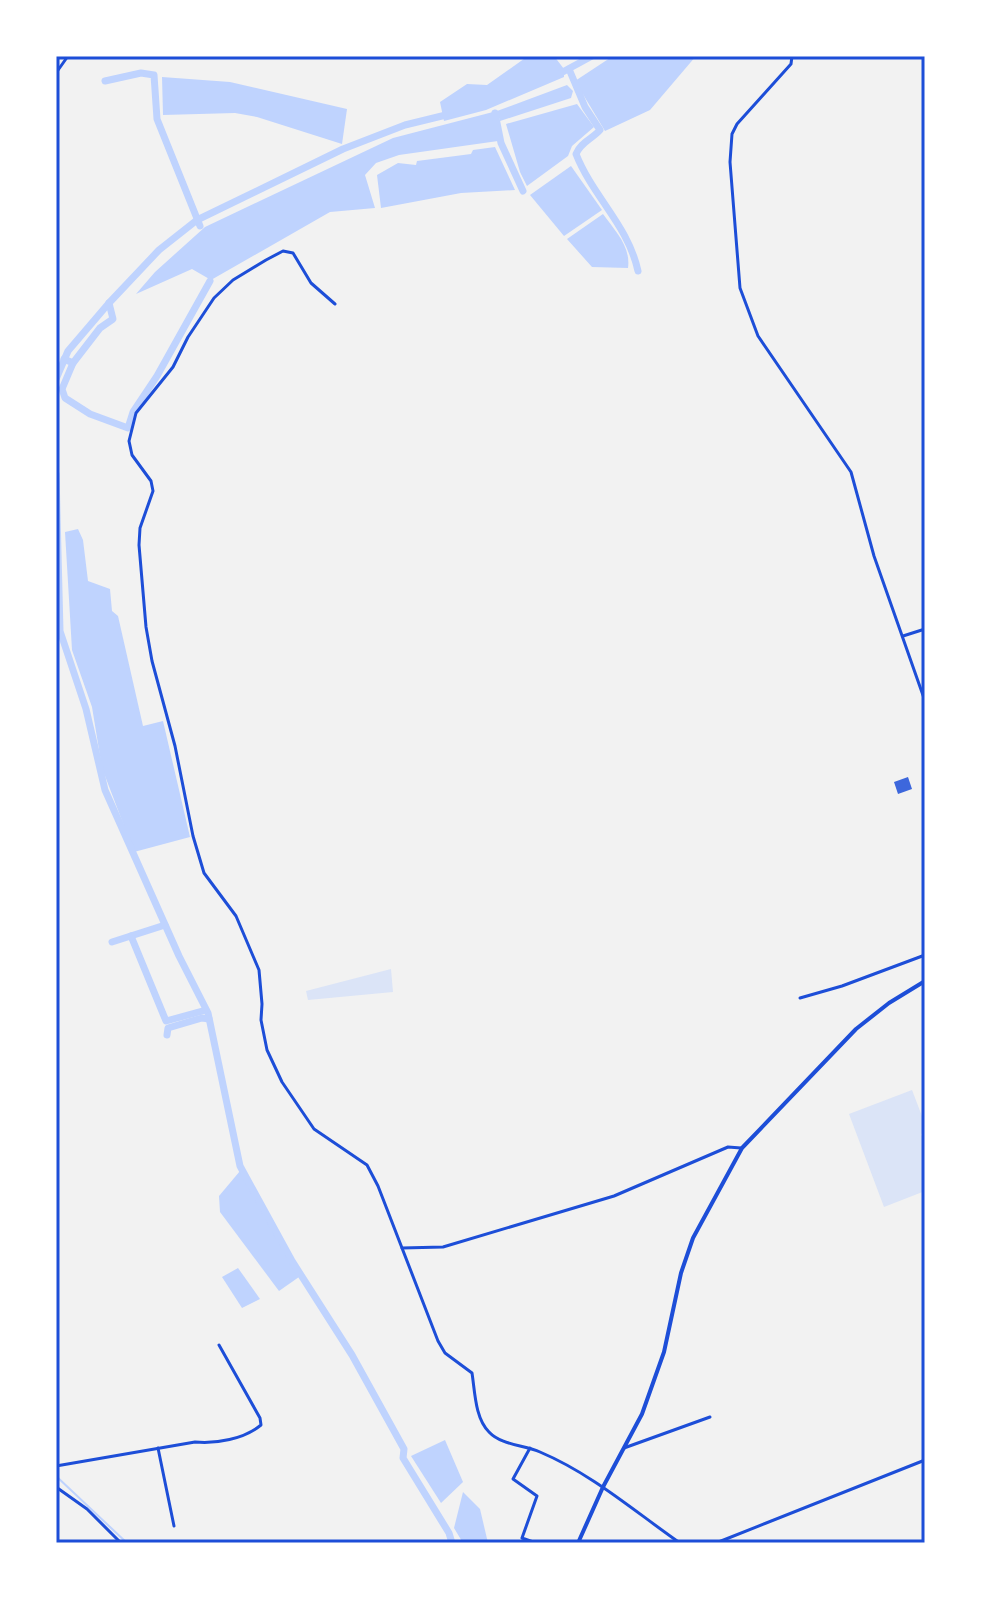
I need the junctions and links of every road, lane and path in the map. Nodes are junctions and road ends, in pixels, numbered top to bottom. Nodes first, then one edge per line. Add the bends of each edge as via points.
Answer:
1 (68, 56) edge
2 (792, 56) edge
3 (56, 73) edge
4 (335, 304) dead end
5 (925, 629) edge
6 (903, 636) junction
7 (925, 701) edge
8 (925, 955) edge
9 (925, 981) edge
10 (800, 998) dead end
11 (742, 1148) junction
12 (402, 1248) junction
13 (219, 1345) dead end
14 (710, 1417) dead end
15 (158, 1448) junction
16 (530, 1448) junction
17 (624, 1448) junction
18 (925, 1460) edge
19 (56, 1466) edge
20 (56, 1487) edge
21 (603, 1487) junction
22 (174, 1526) dead end
23 (121, 1543) edge
24 (536, 1543) edge
25 (578, 1543) edge
26 (680, 1543) edge
27 (716, 1543) edge

1 - 3 street
2 - 6 street via 791,64 732,134 740,288 758,336 851,472
4 - 12 street via 311,283 289,251 233,280 205,309 173,367 136,413 129,441 153,491 139,545 146,627 204,873 236,916 259,970 267,1050 282,1082 314,1129 367,1165
5 - 6 street
6 - 7 street
8 - 10 street
9 - 11 street via 856,1029
11 - 12 street via 728,1147 614,1196 457,1243
11 - 17 street via 693,1238 664,1352
12 - 16 street via 438,1341 472,1373 486,1429 496,1438
13 - 15 street via 261,1425 251,1433 209,1443
14 - 17 street
15 - 19 street
15 - 22 street
16 - 21 street
16 - 24 street via 513,1479 537,1496 522,1538
17 - 21 street
18 - 27 street
20 - 23 street
21 - 25 street
21 - 26 street

